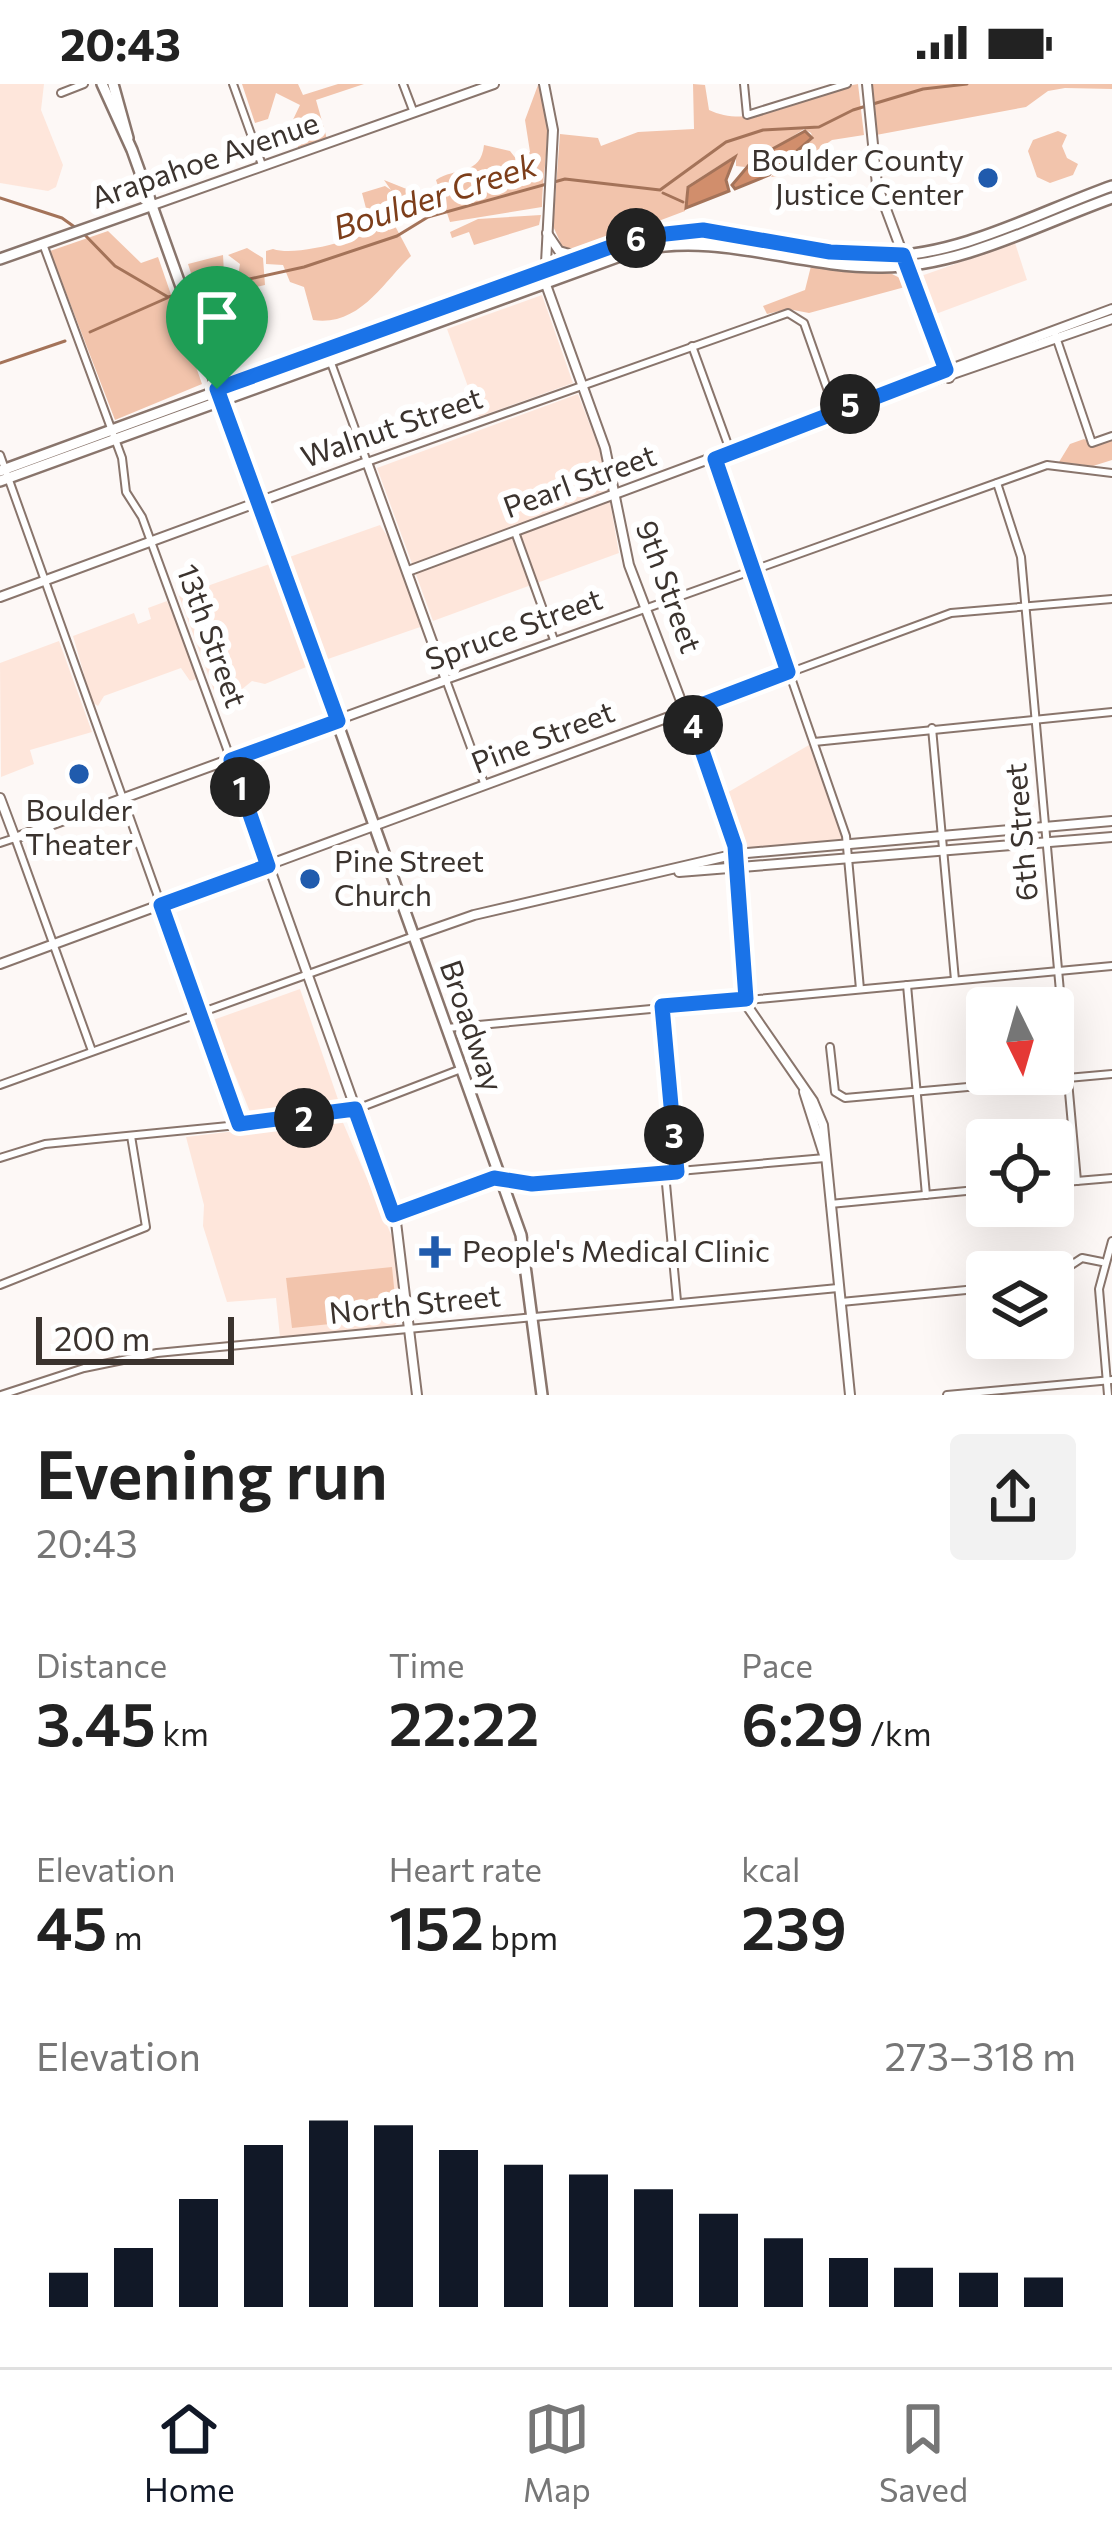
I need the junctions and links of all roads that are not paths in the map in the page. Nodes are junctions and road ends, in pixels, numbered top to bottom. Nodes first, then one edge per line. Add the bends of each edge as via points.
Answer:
1 (84, 84) edge
2 (102, 84) edge
3 (112, 84) edge
4 (233, 84) edge
5 (403, 84) edge
6 (494, 84) edge
7 (544, 84) edge
8 (744, 84) edge
9 (847, 84) edge
10 (867, 86) edge
11 (61, 93) dead end
12 (414, 112) junction
13 (128, 138) junction
14 (263, 166) junction
15 (1112, 186) edge
16 (1112, 198) edge
17 (152, 205) junction
18 (545, 230) junction
19 (43, 244) junction
20 (582, 257) junction
21 (0, 259) edge
22 (906, 261) junction
23 (544, 276) junction
24 (1112, 309) edge
25 (1112, 319) edge
26 (1055, 335) junction
27 (692, 346) junction
28 (330, 361) junction
29 (948, 374) junction
30 (583, 386) junction
31 (217, 389) junction
32 (221, 401) junction
33 (836, 414) junction
34 (112, 434) junction
35 (1112, 436) edge
36 (731, 453) junction
37 (0, 455) edge
38 (715, 459) junction
39 (368, 462) junction
40 (349, 469) junction
41 (1112, 473) edge
42 (3, 475) edge
43 (373, 477) junction
44 (998, 483) junction
45 (613, 496) junction
46 (259, 501) junction
47 (514, 532) junction
48 (152, 541) junction
49 (752, 570) junction
50 (408, 571) junction
51 (44, 581) junction
52 (0, 597) edge
53 (1112, 599) edge
54 (647, 607) junction
55 (1026, 607) junction
56 (554, 640) junction
57 (436, 653) junction
58 (788, 672) junction
59 (446, 680) junction
60 (423, 689) junction
61 (688, 710) junction
62 (1112, 712) edge
63 (1036, 718) junction
64 (338, 721) junction
65 (932, 728) junction
66 (814, 742) junction
67 (229, 757) junction
68 (484, 783) junction
69 (0, 798) edge
70 (123, 799) junction
71 (7, 816) junction
72 (1112, 821) edge
73 (375, 826) junction
74 (1046, 826) junction
75 (42, 829) junction
76 (942, 836) junction
77 (1112, 837) edge
78 (15, 838) junction
79 (1047, 842) junction
80 (0, 843) edge
81 (847, 844) junction
82 (942, 853) junction
83 (736, 854) junction
84 (848, 860) junction
85 (268, 866) junction
86 (737, 870) junction
87 (671, 872) junction
88 (161, 905) junction
89 (414, 936) junction
90 (53, 944) junction
91 (0, 964) edge
92 (1112, 966) edge
93 (1058, 970) junction
94 (308, 974) junction
95 (955, 980) junction
96 (907, 985) junction
97 (1060, 987) edge
98 (860, 989) junction
99 (746, 999) junction
100 (662, 1006) junction
101 (201, 1013) junction
102 (446, 1028) junction
103 (830, 1047) dead end
104 (93, 1052) junction
105 (461, 1069) junction
106 (1112, 1074) edge
107 (1074, 1077) edge
108 (0, 1085) edge
109 (966, 1087) edge
110 (917, 1092) junction
111 (1069, 1095) edge
112 (355, 1109) junction
113 (239, 1124) junction
114 (131, 1136) junction
115 (0, 1158) edge
116 (825, 1158) junction
117 (677, 1172) junction
118 (664, 1173) junction
119 (500, 1178) junction
120 (1112, 1178) edge
121 (1074, 1181) edge
122 (1077, 1181) junction
123 (966, 1191) edge
124 (926, 1195) junction
125 (830, 1204) junction
126 (393, 1215) junction
127 (1112, 1241) edge
128 (1102, 1262) junction
129 (1074, 1263) edge
130 (0, 1286) edge
131 (838, 1288) junction
132 (966, 1290) edge
133 (677, 1302) junction
134 (840, 1302) junction
135 (535, 1316) junction
136 (1112, 1328) edge
137 (410, 1329) junction
138 (1102, 1329) junction
139 (1110, 1380) edge
140 (1, 1395) edge
141 (417, 1395) edge
142 (542, 1395) edge
143 (850, 1395) edge
144 (947, 1395) edge
145 (1108, 1395) edge

1 - 11 street
2 - 13 main road, Broadway
3 - 13 main road, Broadway
4 - 14 street
5 - 12 street
6 - 12 street, Arapahoe Avenue
7 - 18 street, 9th Street via 552,154
8 - 9 street via 747,115
10 - 22 street via 876,183
12 - 14 street, Arapahoe Avenue
13 - 17 main road, Broadway
14 - 17 street, Arapahoe Avenue
15 - 22 main road
16 - 22 main road via 952,256
17 - 19 main road, Arapahoe Avenue
17 - 31 main road, Broadway
18 - 20 street via 559,251
18 - 23 street, 9th Street
19 - 21 main road, Arapahoe Avenue
19 - 34 street, 13th Street
20 - 22 main road via 638,237 703,230
20 - 23 main road
22 - 23 main road via 838,265 692,243
22 - 29 street
23 - 28 main road
23 - 30 street, 9th Street
23 - 31 main road
24 - 26 street, Pearl Street
25 - 26 street, Pearl Street
26 - 29 street, Pearl Street
26 - 35 street via 1092,443
27 - 30 street, Walnut Street
27 - 33 street, Walnut Street via 796,313
27 - 36 street
28 - 32 main road
28 - 39 street
29 - 33 street, Pearl Street
30 - 39 street, Walnut Street
30 - 45 street, 9th Street
31 - 32 main road, Broadway
31 - 34 main road
32 - 34 main road
32 - 46 main road, Broadway
33 - 36 street, Pearl Street
34 - 42 main road
34 - 48 street, 13th Street via 126,492
36 - 38 street, Pearl Street
37 - 42 street
38 - 45 street, Pearl Street
38 - 49 street
39 - 40 street, Walnut Street
39 - 43 street
40 - 43 street
40 - 46 street, Walnut Street
41 - 44 street, Spruce Street via 1047,466
42 - 51 street
43 - 50 street
44 - 49 street, Spruce Street
44 - 55 street, 6th Street via 1021,557
45 - 47 street, Pearl Street
45 - 54 street, 9th Street
46 - 48 street, Walnut Street
46 - 64 main road, Broadway
47 - 50 street, Pearl Street
47 - 56 street
48 - 51 street, Walnut Street
48 - 67 street, 13th Street
49 - 54 street, Spruce Street
49 - 58 street
50 - 57 street
51 - 52 street, Walnut Street
51 - 70 street
53 - 55 street, Pine Street
54 - 56 street, Spruce Street
54 - 61 street, 9th Street
55 - 58 street, Pine Street via 951,614
55 - 63 street, 6th Street
56 - 59 street, Spruce Street
57 - 59 street
57 - 60 street via 436,674
58 - 61 street, Pine Street
58 - 66 street
59 - 60 street, Spruce Street
59 - 68 street
60 - 64 street, Spruce Street
61 - 68 street, Pine Street
61 - 83 street, 9th Street
62 - 63 street
63 - 65 street
63 - 74 street, 6th Street
64 - 67 street, Spruce Street
64 - 73 main road, Broadway
65 - 66 street
65 - 76 street
66 - 81 street
67 - 70 street, Spruce Street
67 - 85 street, 13th Street
68 - 73 street, Pine Street
69 - 71 street
70 - 75 street, Spruce Street
70 - 88 street
71 - 75 street via 21,829
71 - 78 street
72 - 74 street
73 - 85 street, Pine Street
73 - 89 main road, Broadway
74 - 76 street
74 - 79 street, 6th Street
75 - 78 street, Spruce Street
76 - 81 street
76 - 82 street
77 - 79 street
78 - 80 street, Spruce Street
78 - 90 street
79 - 82 street
79 - 93 street, 6th Street
81 - 83 street
81 - 84 street
82 - 84 street
82 - 95 street
83 - 86 street, 9th Street
83 - 87 street
84 - 86 street
84 - 98 street
85 - 88 street, Pine Street
85 - 94 street, 13th Street
86 - 87 street
86 - 99 street, 9th Street
87 - 89 street
88 - 90 street, Pine Street
88 - 101 street
89 - 94 street
89 - 102 main road, Broadway
90 - 91 street, Pine Street
90 - 104 street
92 - 93 street
93 - 95 street
93 - 97 street, 6th Street
94 - 101 street
94 - 112 street, 13th Street
95 - 96 street
96 - 98 street
96 - 110 street
98 - 99 street
99 - 100 street
99 - 116 street, 9th Street via 804,1091
100 - 102 street
100 - 117 street
101 - 104 street
101 - 113 street
102 - 105 main road, Broadway
103 - 110 street via 841,1098
104 - 108 street
105 - 112 street
105 - 119 main road, Broadway
106 - 107 street
109 - 110 street
110 - 124 street
111 - 122 street, 6th Street
112 - 113 street
112 - 126 street, 13th Street
113 - 114 street
114 - 115 street via 46,1144
114 - 130 street via 146,1227
116 - 117 street
116 - 125 street, 9th Street
117 - 118 street
118 - 119 street via 532,1184
118 - 133 street
119 - 126 street
119 - 135 main road, Broadway via 526,1253
120 - 122 street
121 - 122 street
123 - 124 street
124 - 125 street
125 - 131 street, 9th Street
126 - 137 street, 13th Street
127 - 128 street
128 - 129 street
128 - 138 street
131 - 133 street, North Street
131 - 134 street, 9th Street
132 - 134 street
133 - 135 street, North Street
134 - 143 street, 9th Street
135 - 137 street, North Street
135 - 142 main road, Broadway
136 - 138 street
137 - 140 street, North Street via 157,1353
137 - 141 street, 13th Street
138 - 139 street
139 - 144 street
139 - 145 street

